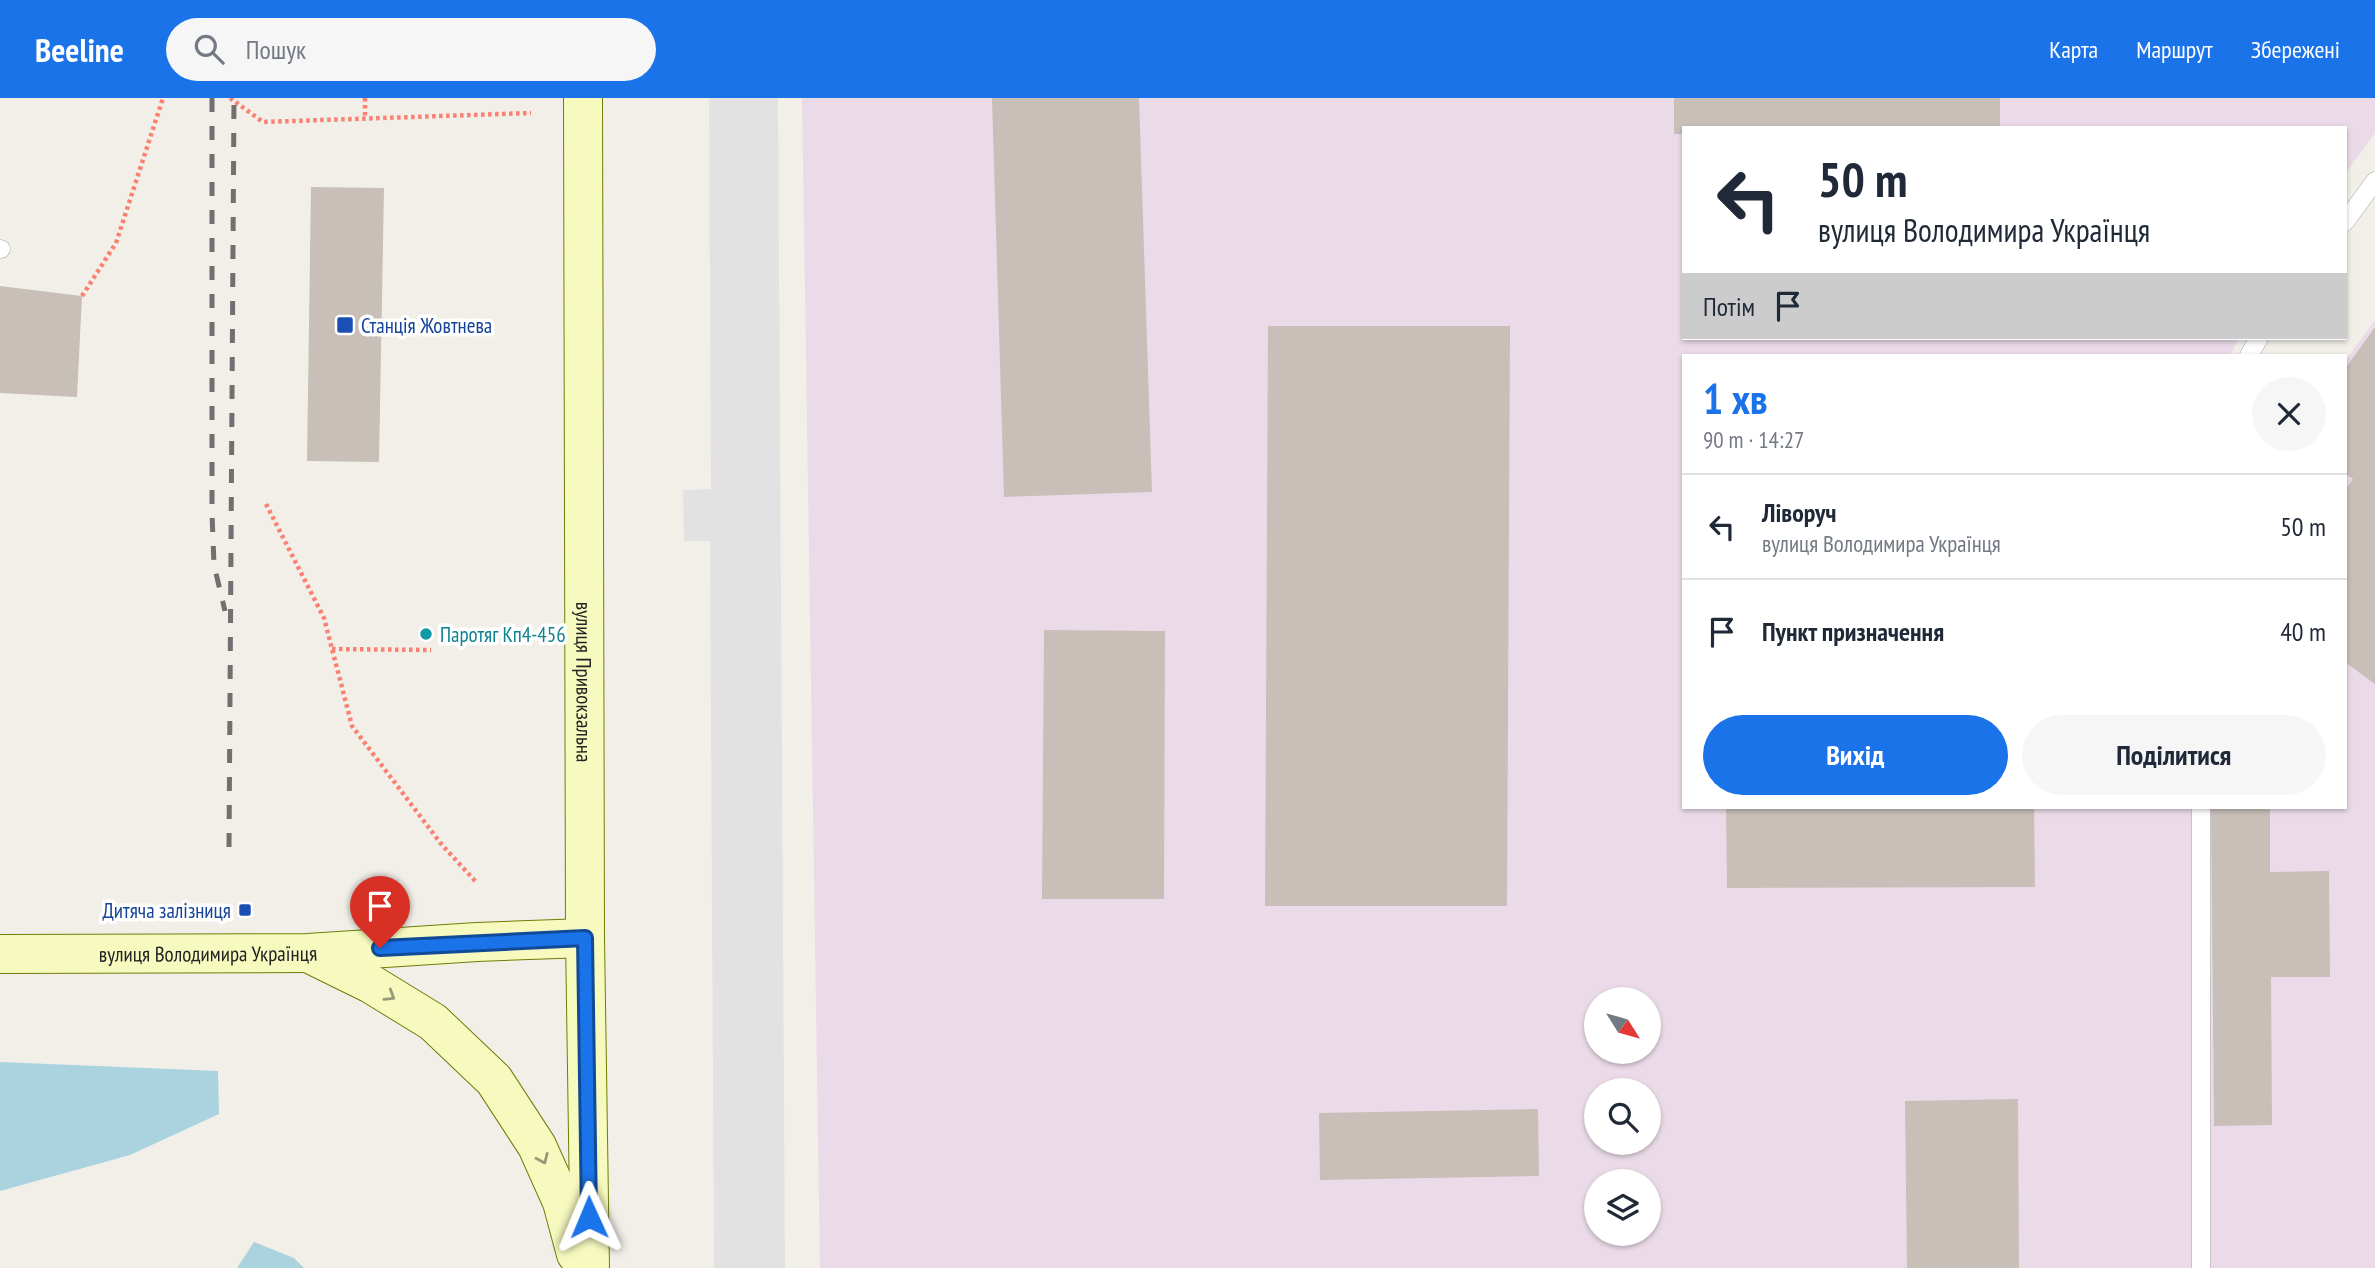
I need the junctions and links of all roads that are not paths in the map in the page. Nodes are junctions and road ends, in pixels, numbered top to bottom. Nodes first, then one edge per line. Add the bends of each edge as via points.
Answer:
1 (583, 98) edge
2 (2375, 181) edge
3 (2347, 219) edge
4 (2201, 809) edge
5 (585, 938) junction
6 (308, 953) junction
7 (0, 954) edge
8 (579, 1268) edge
9 (590, 1268) edge
10 (2201, 1268) edge

1 - 5 main road, вулиця Привокзальна
2 - 3 lane
4 - 10 lane
5 - 6 main road, вулиця Володимира Українця
5 - 9 main road, вулиця Привокзальна
6 - 7 main road, вулиця Володимира Українця
6 -> 8 main road via 433,1022 494,1080 537,1146 562,1202

